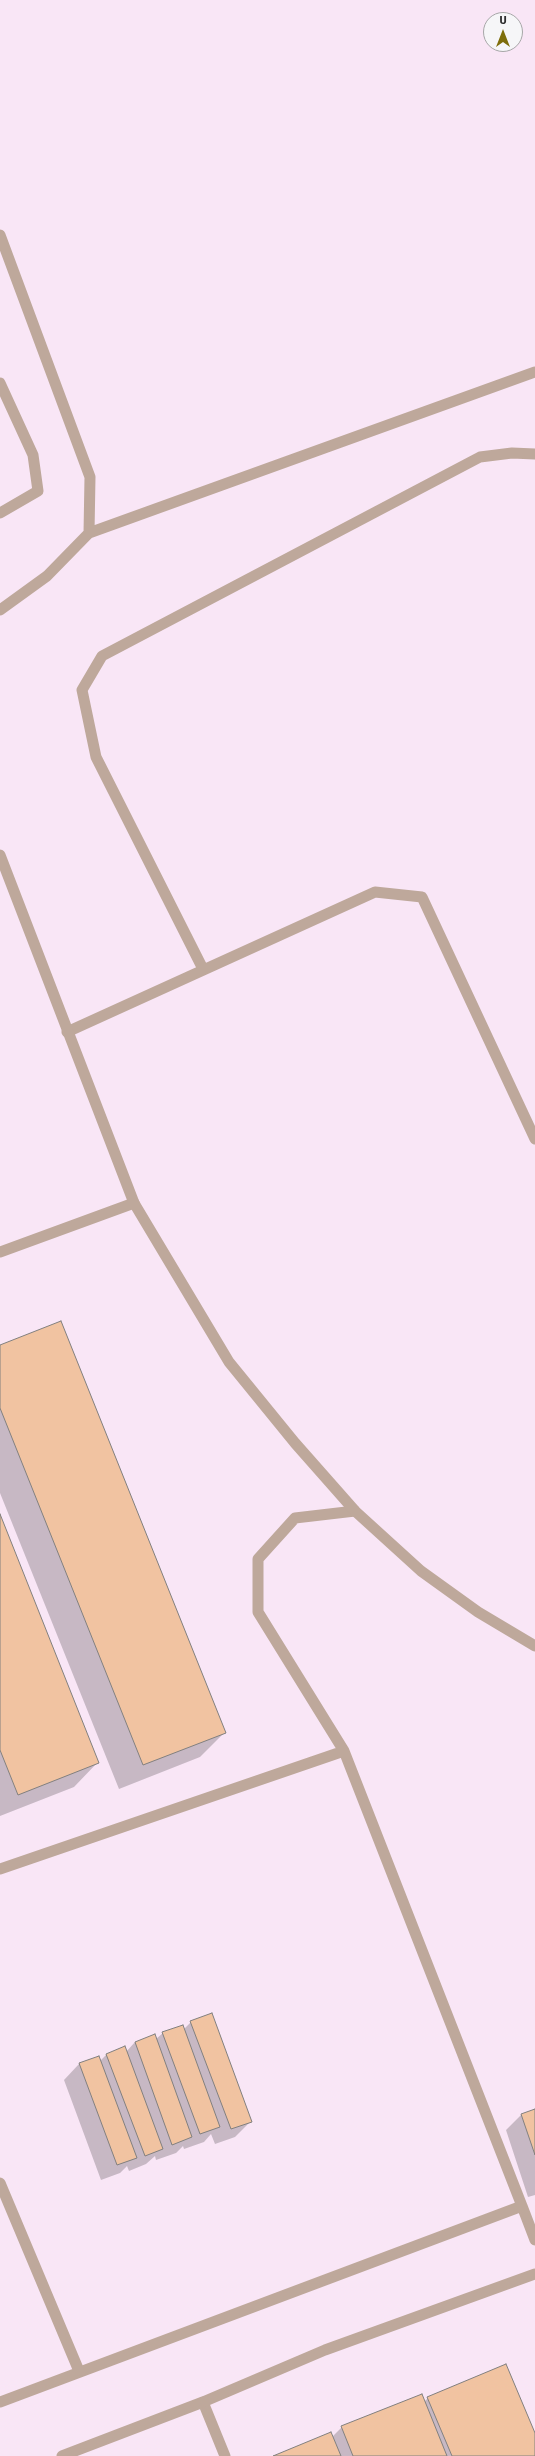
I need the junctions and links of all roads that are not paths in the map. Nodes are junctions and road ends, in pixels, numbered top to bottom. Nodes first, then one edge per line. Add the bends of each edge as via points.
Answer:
1 (0, 235) edge
2 (535, 372) edge
3 (0, 383) edge
4 (535, 454) edge
5 (0, 513) edge
6 (89, 533) junction
7 (0, 610) edge
8 (0, 855) edge
9 (203, 969) junction
10 (67, 1032) junction
11 (535, 1139) edge
12 (134, 1203) junction
13 (0, 1252) edge
14 (355, 1511) junction
15 (535, 1646) edge
16 (344, 1751) junction
17 (0, 1869) edge
18 (0, 2183) edge
19 (522, 2206) junction
20 (535, 2240) edge
21 (535, 2274) edge
22 (79, 2371) junction
23 (0, 2402) edge
24 (203, 2402) junction
25 (62, 2456) edge
26 (225, 2456) edge

1 - 6 street via 90,477
2 - 6 street
3 - 5 street via 33,454 38,491
4 - 9 street via 512,453 480,457 102,656 82,690 96,757
6 - 7 street via 47,576
8 - 10 street
9 - 10 street
9 - 11 street via 375,892 422,897
10 - 12 street
12 - 13 street
12 - 14 street via 229,1362
14 - 15 street via 421,1571 478,1612
14 - 16 street via 295,1518 258,1559 258,1612
16 - 17 street
16 - 19 street
18 - 22 street
19 - 20 street
19 - 22 street
21 - 24 street via 325,2350
22 - 23 street
24 - 25 street
24 - 26 street

